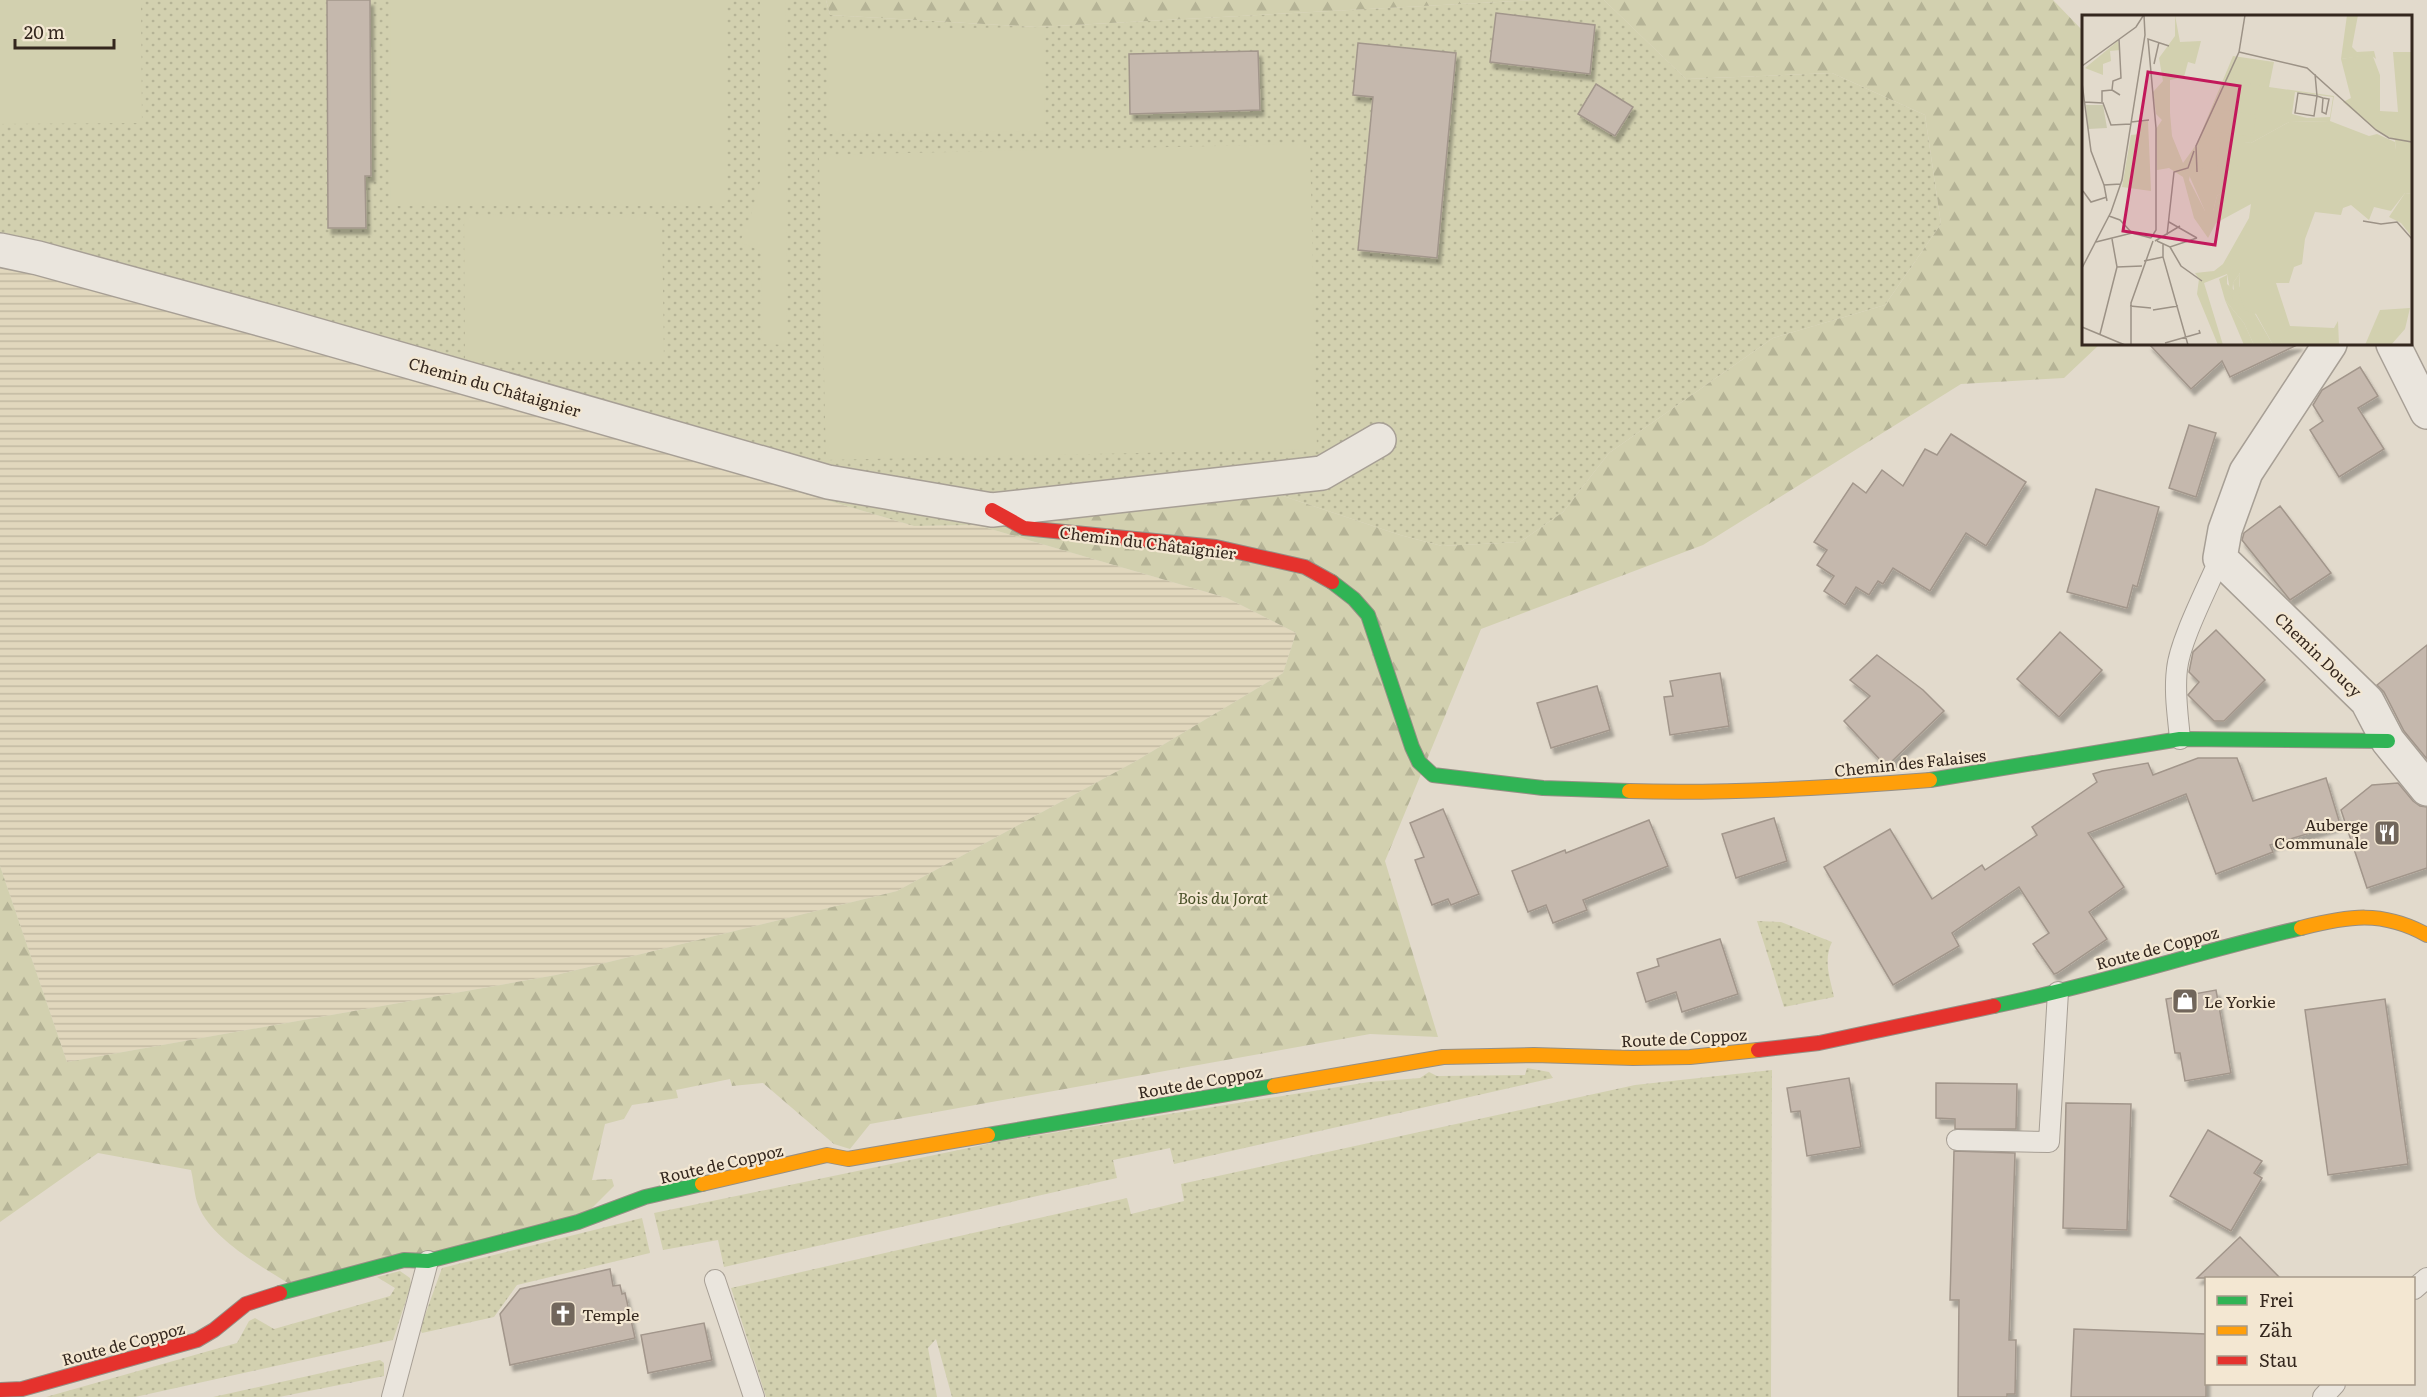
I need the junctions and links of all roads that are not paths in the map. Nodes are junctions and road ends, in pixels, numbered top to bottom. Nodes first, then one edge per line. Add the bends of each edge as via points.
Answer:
1 (0, 250) edge
2 (2329, 345) edge
3 (2394, 345) edge
4 (2427, 412) edge
5 (1379, 440) dead end
6 (992, 510) junction
7 (2220, 558) junction
8 (2180, 739) junction
9 (2388, 741) junction
10 (1433, 775) joint
11 (2427, 789) edge
12 (2427, 935) edge
13 (2058, 992) junction
14 (1957, 1140) dead end
15 (428, 1262) junction
16 (2427, 1278) edge
17 (715, 1280) dead end
18 (2415, 1288) edge
19 (2333, 1385) edge
20 (0, 1390) edge
21 (392, 1397) edge
22 (754, 1397) edge
23 (2323, 1397) edge

1 - 6 street, Chemin du Châtaignier via 289,327 828,482
2 - 7 street via 2246,472 2225,530
3 - 4 street
5 - 6 street, Chemin du Châtaignier via 1322,473
6 - 10 street, Chemin du Châtaignier via 1024,528 1216,547 1305,567 1336,584 1368,615 1412,747 1419,762
7 - 8 lane via 2177,668
7 - 9 street, Chemin Doucy via 2367,700
8 - 9 street, Chemin des Falaises
8 - 10 street, Chemin des Falaises via 1972,774 1854,786 1672,792 1543,788
9 - 11 street, Chemin Doucy
12 - 13 street, Route de Coppoz via 2408,924 2341,918
13 - 14 lane via 2049,1142
13 - 15 street, Route de Coppoz via 1819,1043 1690,1057 1534,1054 1416,1060 848,1159 828,1155 645,1197 578,1222
15 - 20 street, Route de Coppoz via 404,1260 296,1288 246,1304 197,1340 22,1389
15 - 21 lane
16 - 18 lane
17 - 22 lane
19 - 23 lane

